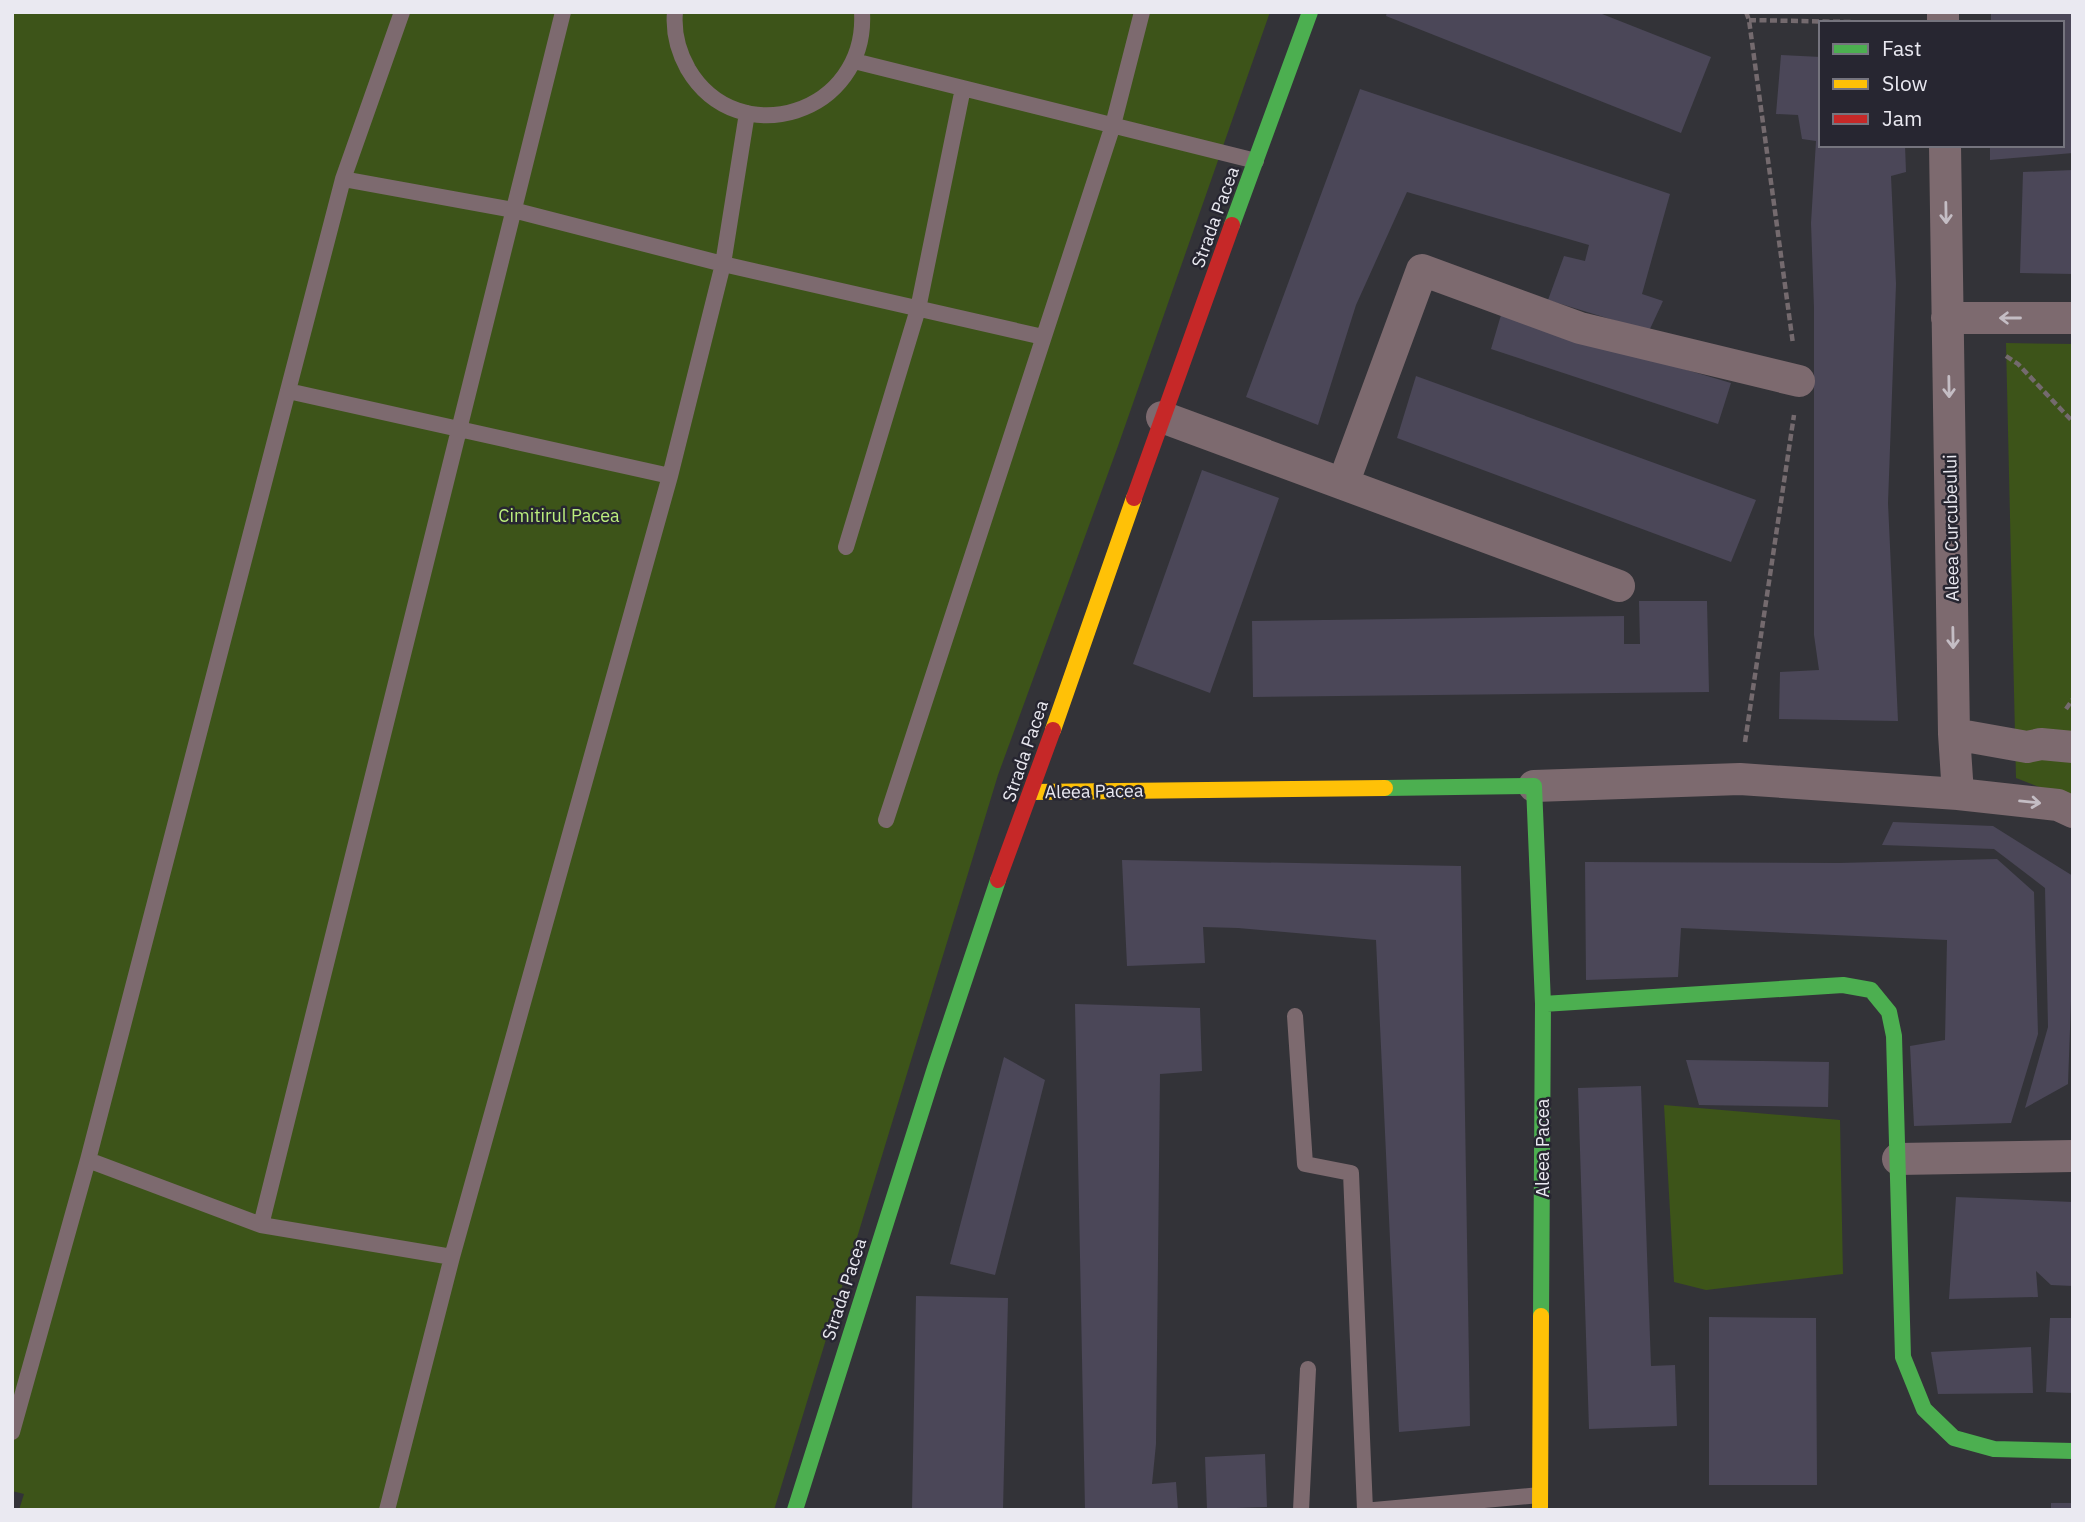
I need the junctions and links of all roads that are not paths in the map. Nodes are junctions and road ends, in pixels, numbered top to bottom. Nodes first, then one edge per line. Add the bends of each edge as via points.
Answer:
1 (402, 12) edge
2 (563, 12) edge
3 (675, 12) edge
4 (862, 12) edge
5 (1142, 12) edge
6 (1310, 12) edge
7 (854, 61) junction
8 (963, 88) junction
9 (747, 113) junction
10 (1113, 125) junction
11 (1945, 147) edge
12 (1256, 161) junction
13 (344, 179) junction
14 (513, 210) junction
15 (723, 264) junction
16 (918, 309) junction
17 (1947, 318) junction
18 (2073, 318) edge
19 (1043, 337) junction
20 (1798, 381) dead end
21 (288, 391) junction
22 (1162, 418) junction
23 (459, 429) junction
24 (670, 476) junction
25 (1343, 484) junction
26 (846, 547) dead end
27 (1619, 586) dead end
28 (1954, 734) junction
29 (2073, 747) edge
30 (1534, 786) junction
31 (1031, 792) junction
32 (1958, 794) junction
33 (2073, 812) edge
34 (886, 820) dead end
35 (1543, 1004) junction
36 (1294, 1016) dead end
37 (2073, 1156) edge
38 (1898, 1159) junction
39 (88, 1160) junction
40 (261, 1225) junction
41 (452, 1257) junction
42 (1308, 1369) dead end
43 (12, 1432) edge
44 (2073, 1451) edge
45 (1540, 1502) edge
46 (387, 1510) edge
47 (795, 1510) edge
48 (1301, 1510) edge
49 (1365, 1510) edge
50 (1374, 1510) edge

1 - 13 lane
2 - 14 lane
3 - 9 lane via 680,55 695,81 718,102
4 - 7 lane via 863,30
5 - 10 lane
6 - 12 street, Strada Pacea
7 - 8 lane
7 - 9 lane via 836,88 810,107 779,115
8 - 10 lane
8 - 16 lane
9 - 15 lane
10 - 12 lane
10 - 19 lane
11 -> 17 street, Aleea Curcubeului
12 - 22 street, Strada Pacea
13 - 14 lane
13 - 21 lane
14 - 15 lane
14 - 23 lane
15 - 16 lane
15 - 24 lane
16 - 19 lane
16 - 26 lane
18 -> 17 street
17 -> 28 street, Aleea Curcubeului
19 - 34 lane
20 - 25 street via 1580,328 1422,270
21 - 23 lane
21 - 39 lane
22 - 25 street
22 - 31 street, Strada Pacea
23 - 24 lane
23 - 40 lane
24 - 41 lane
25 - 27 street
28 - 29 street via 2027,747
28 - 32 street, Aleea Curcubeului
30 - 31 street, Aleea Pacea
30 - 32 street, Aleea Pacea via 1740,779
30 - 35 street, Aleea Pacea
31 - 47 street, Strada Pacea via 935,1068
32 -> 33 street via 2058,805
35 - 38 street via 1843,985 1871,990 1889,1012 1894,1036
35 - 45 street, Aleea Pacea
36 - 49 lane via 1305,1164 1352,1173
37 - 38 street
38 - 44 street via 1903,1357 1924,1409 1954,1438 1994,1449
39 - 40 lane
39 - 43 lane
40 - 41 lane
41 - 46 lane
42 - 48 lane
45 - 50 lane

